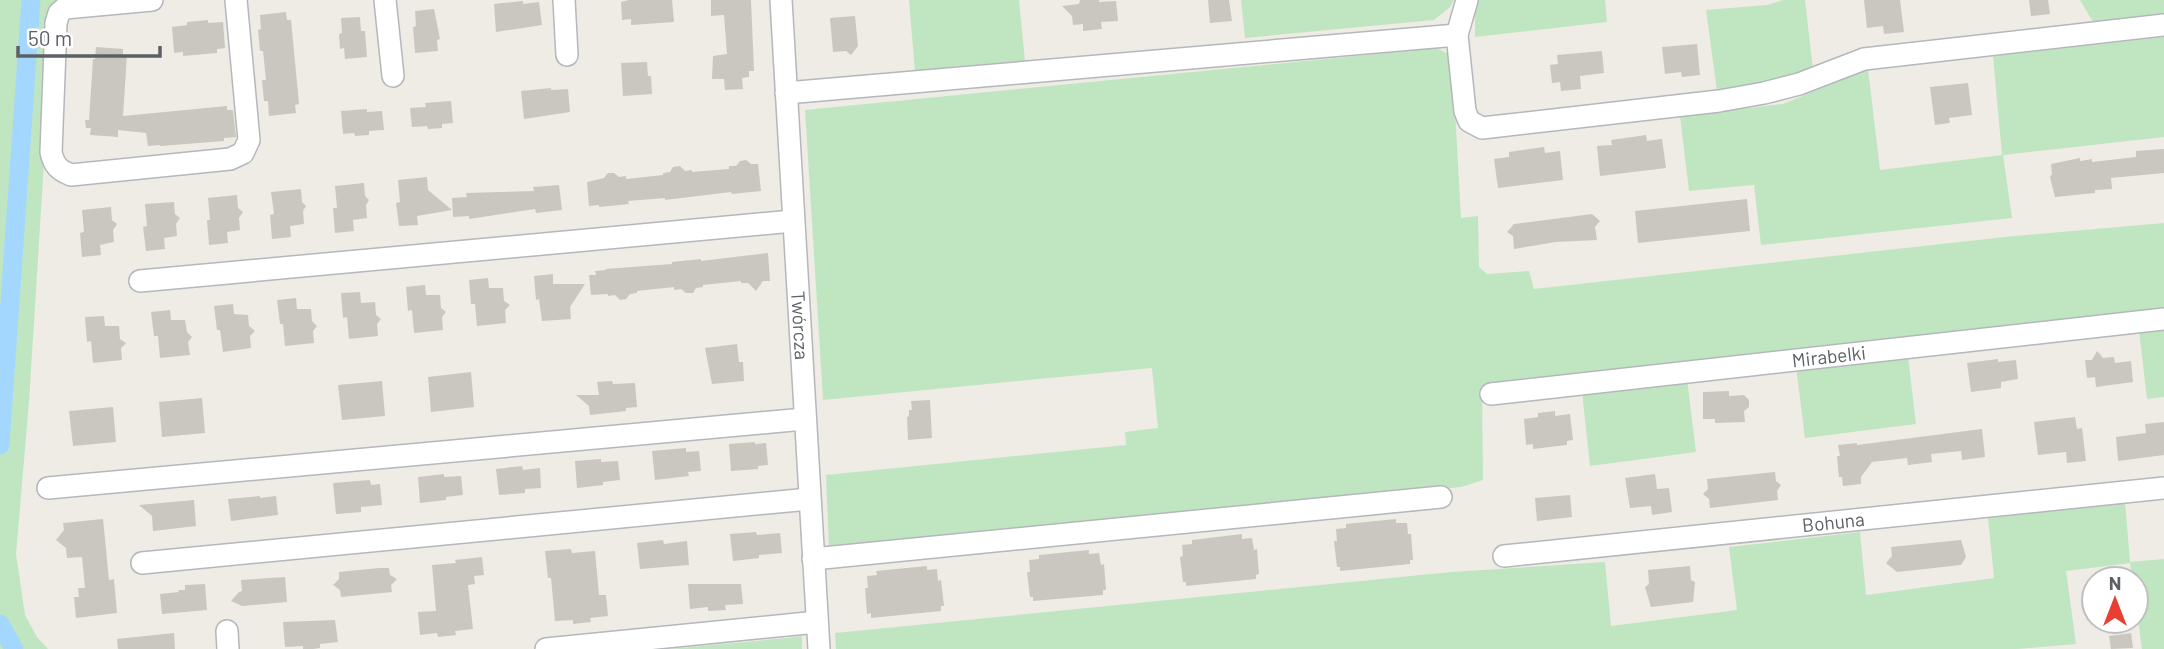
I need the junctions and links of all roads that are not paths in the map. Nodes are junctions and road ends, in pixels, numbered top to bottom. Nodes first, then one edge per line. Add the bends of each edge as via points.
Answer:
1 (152, 0) edge
2 (236, 0) edge
3 (385, 0) edge
4 (564, 0) edge
5 (781, 0) edge
6 (1466, 0) edge
7 (2164, 25) edge
8 (1457, 35) junction
9 (567, 55) dead end
10 (393, 76) dead end
11 (786, 93) junction
12 (793, 221) junction
13 (140, 281) dead end
14 (2164, 319) edge
15 (1491, 394) dead end
16 (804, 419) junction
17 (48, 488) dead end
18 (2164, 488) edge
19 (1441, 497) dead end
20 (809, 499) junction
21 (1504, 556) dead end
22 (813, 559) junction
23 (142, 563) dead end
24 (817, 622) junction
25 (546, 649) edge
26 (819, 649) edge

1 - 2 street via 65,8 59,13 51,152 59,170 71,176 230,159 243,153 249,140
3 - 10 street
4 - 9 street
5 - 11 street, Twórcza
6 - 8 street
7 - 8 street via 1864,59 1764,93 1482,128 1469,121 1465,111
8 - 11 street
11 - 12 street, Twórcza
12 - 13 street
12 - 16 street, Twórcza
14 - 15 street, Mirabelki
16 - 17 street
16 - 20 street, Twórcza
18 - 21 street, Bohuna
19 - 22 street
20 - 22 street, Twórcza
20 - 23 street
22 - 24 street, Twórcza
24 - 25 street
24 - 26 street, Twórcza

